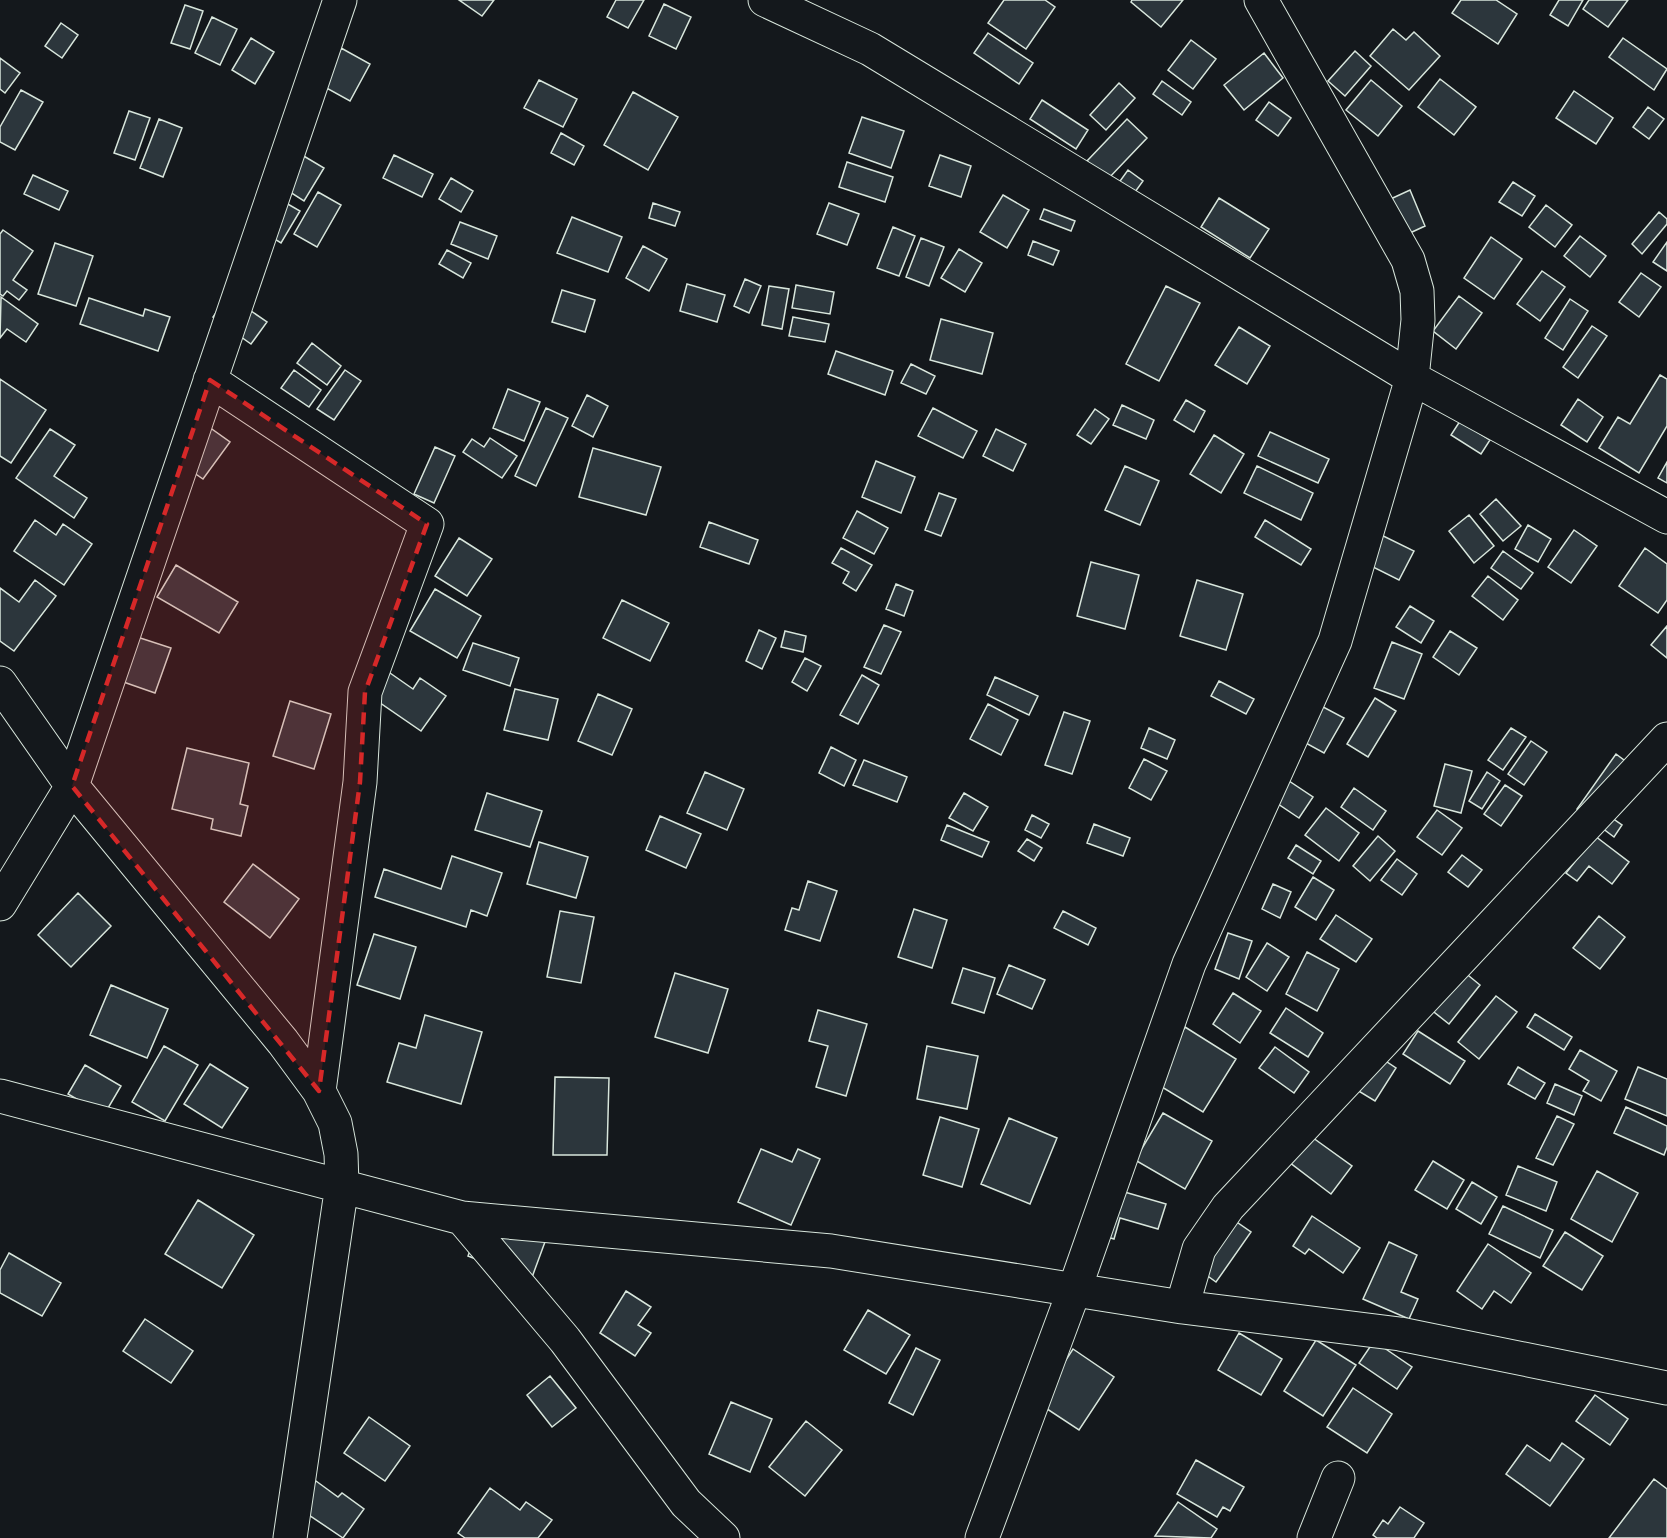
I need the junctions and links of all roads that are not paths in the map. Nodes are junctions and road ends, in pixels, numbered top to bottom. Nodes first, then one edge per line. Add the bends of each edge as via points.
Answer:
1 (340, 0) edge
2 (765, 0) edge
3 (1261, 0) edge
4 (1412, 378) junction
5 (210, 380) junction
6 (1667, 517) edge
7 (0, 682) edge
8 (1667, 739) edge
9 (72, 786) junction
10 (0, 904) edge
11 (319, 1091) junction
12 (0, 1095) edge
13 (342, 1185) junction
14 (462, 1218) junction
15 (1075, 1288) junction
16 (1182, 1307) junction
17 (1667, 1388) edge
18 (1338, 1478) dead end
19 (290, 1538) edge
20 (723, 1538) edge
21 (982, 1538) edge
22 (1314, 1538) edge

1 - 5 street
2 - 4 street via 870,50
3 - 4 street via 1408,260 1417,291 1418,320
4 - 6 street
4 - 15 street via 1335,641 1189,964
5 - 9 street
5 - 11 street via 427,524 365,692 360,782
7 - 9 street
8 - 16 street via 1228,1207 1198,1249
9 - 10 street
9 - 11 street
11 - 13 street via 335,1123
12 - 13 street
13 - 14 street
13 - 19 street
14 - 15 street via 831,1251
14 - 20 street via 565,1340 686,1503
15 - 16 street
15 - 21 street
16 - 17 street via 1400,1334
18 - 22 street

